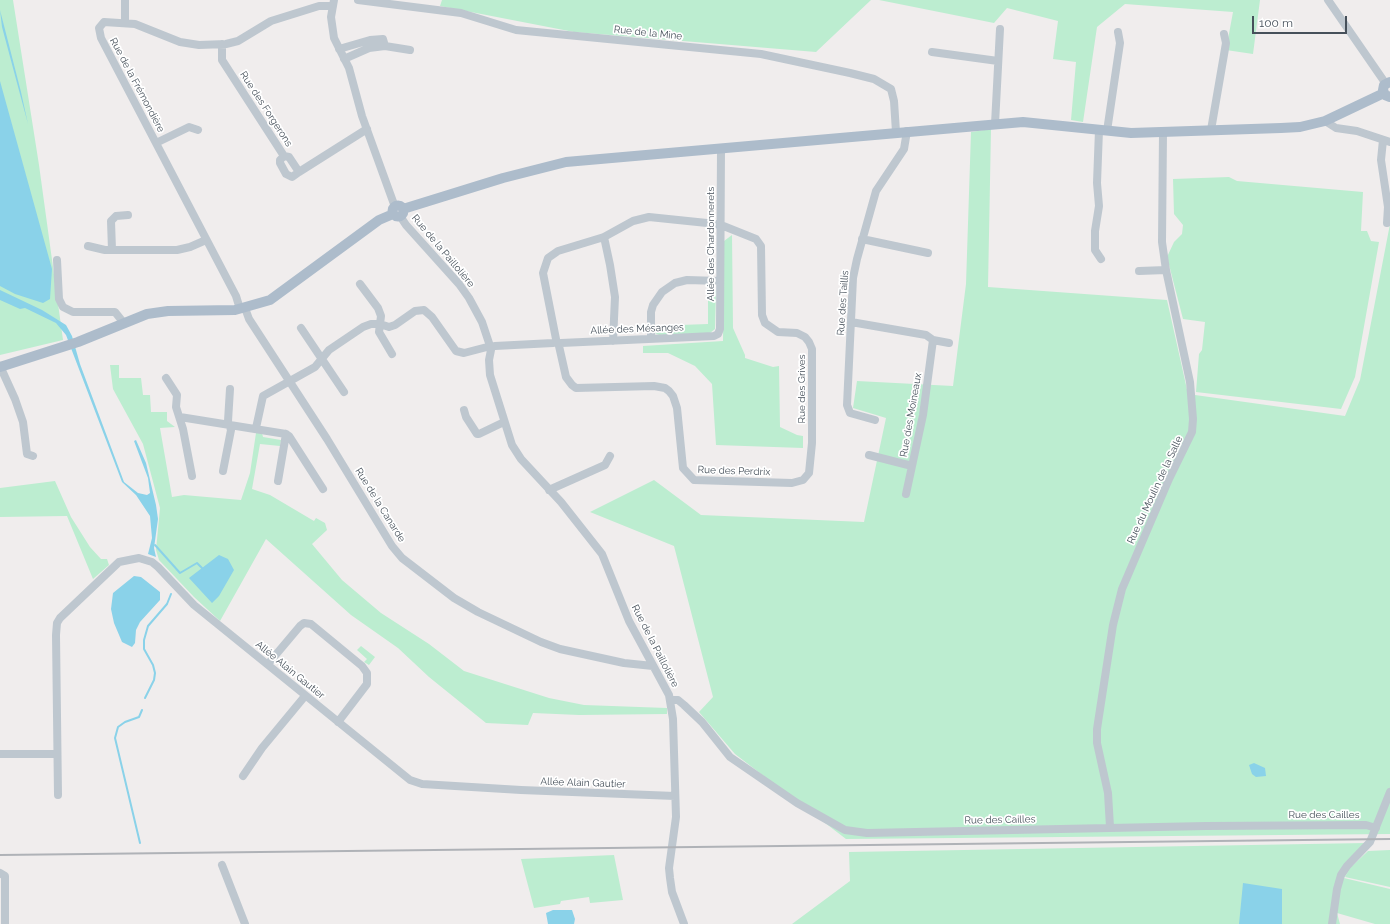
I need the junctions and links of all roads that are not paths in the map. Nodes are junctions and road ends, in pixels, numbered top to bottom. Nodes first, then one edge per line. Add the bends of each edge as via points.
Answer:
1 (125, 0) edge
2 (358, 0) edge
3 (1328, 0) edge
4 (331, 4) edge
5 (125, 23) junction
6 (1000, 29) dead end
7 (1118, 32) dead end
8 (1224, 34) dead end
9 (222, 44) junction
10 (385, 46) junction
11 (339, 49) junction
12 (410, 50) dead end
13 (932, 52) dead end
14 (344, 59) junction
15 (998, 61) junction
16 (1387, 89) edge
17 (1325, 121) junction
18 (995, 124) junction
19 (367, 129) junction
20 (198, 130) dead end
21 (1103, 130) junction
22 (1211, 130) junction
23 (907, 131) junction
24 (896, 132) junction
25 (1163, 133) junction
26 (1387, 141) edge
27 (156, 143) junction
28 (721, 149) junction
29 (721, 210) junction
30 (398, 212) junction
31 (128, 215) dead end
32 (710, 223) junction
33 (1387, 223) dead end
34 (721, 226) junction
35 (734, 230) junction
36 (604, 236) junction
37 (862, 239) junction
38 (206, 240) junction
39 (721, 240) junction
40 (88, 246) dead end
41 (112, 250) junction
42 (928, 253) dead end
43 (1101, 259) dead end
44 (57, 260) dead end
45 (1166, 270) junction
46 (1139, 271) dead end
47 (720, 281) junction
48 (360, 284) dead end
49 (242, 309) junction
50 (123, 322) junction
51 (851, 322) junction
52 (380, 324) junction
53 (301, 328) dead end
54 (714, 336) joint
55 (651, 339) junction
56 (613, 340) junction
57 (934, 340) junction
58 (949, 342) dead end
59 (557, 343) junction
60 (491, 347) junction
61 (392, 354) dead end
62 (322, 360) junction
63 (0, 366) edge
64 (166, 378) dead end
65 (290, 382) junction
66 (230, 389) dead end
67 (344, 392) dead end
68 (464, 410) dead end
69 (180, 417) junction
70 (875, 420) dead end
71 (504, 422) junction
72 (230, 425) junction
73 (256, 428) junction
74 (286, 434) junction
75 (812, 443) joint
76 (869, 455) dead end
77 (33, 456) dead end
78 (610, 456) dead end
79 (912, 466) junction
80 (223, 471) dead end
81 (192, 476) dead end
82 (278, 481) dead end
83 (323, 489) dead end
84 (549, 490) junction
85 (906, 494) dead end
86 (268, 664) junction
87 (653, 666) junction
88 (305, 696) junction
89 (670, 700) junction
90 (338, 722) junction
91 (0, 754) edge
92 (57, 754) junction
93 (243, 776) dead end
94 (1390, 792) edge
95 (58, 795) dead end
96 (675, 796) junction
97 (1110, 827) junction
98 (1376, 828) junction
99 (222, 865) dead end
100 (0, 873) edge
101 (5, 924) edge
102 (244, 924) edge
103 (684, 924) edge
104 (1332, 924) edge

1 - 5 street
2 - 24 street, Rue de la Mine via 460,13 516,30 761,54 850,73 874,79 891,89
3 - 16 street
4 - 9 street, Rue de la Frémondière via 271,21 238,41
4 - 11 street, Rue de la Paillolière via 332,27
5 - 9 street, Rue de la Frémondière via 149,29 180,42 199,45
5 - 27 street, Rue de la Frémondière via 104,22 99,33
6 - 15 street
7 - 21 street via 1120,43
8 - 22 street via 1226,42
9 - 19 street, Rue des Forgerons via 222,60 284,156 289,157 299,172
10 - 11 street via 383,39
10 - 12 street
10 - 14 street via 369,48
11 - 14 street, Rue de la Paillolière
13 - 15 street
14 - 19 street, Rue de la Paillolière
15 - 18 street
16 - 17 main road
17 - 22 main road via 1300,127
17 - 26 street via 1336,128 1357,131
18 - 21 main road via 1035,123
18 - 23 main road
19 - 30 street, Rue de la Paillolière
20 - 27 street via 189,127
21 - 25 main road
21 - 43 street via 1097,183 1099,206 1095,231 1095,250
22 - 25 main road
23 - 24 main road
23 - 37 street, Rue des Taillis via 904,149 876,191
24 - 28 main road
25 - 45 street, Rue du Moulin de la Salle via 1162,242
26 - 33 street via 1381,160 1388,207
27 - 38 street, Rue de la Frémondière
28 - 29 street, Allée des Chardonnerets
28 - 30 main road via 566,162 503,178
29 - 32 street
29 - 34 street, Allée des Chardonnerets
30 - 49 main road via 379,220 280,294
30 - 60 street, Rue de la Paillolière via 406,225 469,298 482,322
31 - 41 street via 116,216 111,220
32 - 34 street, Rue des Grives
32 - 36 street, Rue des Grives via 643,218
34 - 35 street, Rue des Grives
34 - 39 street, Allée des Chardonnerets
35 - 39 street
35 - 75 street, Rue des Grives via 760,242 762,315 765,323 778,332 797,333 809,342 813,355
36 - 56 street via 615,297
36 - 59 street, Rue des Perdrix via 558,251 546,262 543,278
37 - 42 street
37 - 51 street, Rue des Taillis via 853,278
38 - 41 street via 177,250
38 - 49 street, Rue de la Frémondière
39 - 47 street, Allée des Chardonnerets
40 - 41 street
44 - 50 street via 59,298 63,306 73,312 115,312
45 - 46 street
45 - 97 street, Rue du Moulin de la Salle via 1190,382 1192,432 1122,589 1113,624 1097,729 1097,743 1108,793
47 - 54 street, Allée des Chardonnerets via 720,329
47 - 55 street via 687,280 675,283 662,292 651,312
48 - 52 street via 378,308
49 - 50 main road via 162,312
49 - 65 street, Rue de la Canarde
50 - 63 main road via 78,342
51 - 57 street via 926,335
51 - 70 street, Rue des Taillis via 847,405 850,413
52 - 60 street, Allée des Mésanges via 396,326 415,311 424,310 456,351 464,353
52 - 61 street via 379,332
52 - 62 street via 363,327 329,350
53 - 62 street
54 - 55 street, Allée des Mésanges
55 - 56 street, Allée des Mésanges
56 - 59 street, Allée des Mésanges
57 - 58 street
57 - 79 street, Rue des Moineaux via 923,415
59 - 60 street, Allée des Mésanges
59 - 75 street, Rue des Perdrix via 566,378 576,388 582,390 654,386 669,391 677,408 683,468 694,480 799,482 809,473
60 - 71 street, Rue de la Paillolière via 490,376
62 - 65 street via 316,367
62 - 67 street
63 - 77 street via 23,422 27,454
64 - 69 street via 177,395 176,407
65 - 73 street via 263,396
65 - 87 street, Rue de la Canarde via 392,546 416,570 478,612 541,642 560,649 624,663
66 - 72 street
68 - 71 street via 477,434
69 - 72 street
69 - 81 street
71 - 84 street, Rue de la Paillolière via 516,452
72 - 73 street
72 - 80 street via 232,430
73 - 74 street
74 - 82 street
74 - 83 street
76 - 79 street
78 - 84 street via 605,465
79 - 85 street, Rue des Moineaux
84 - 87 street, Rue de la Paillolière via 602,554 629,621
86 - 88 street, Allée Alain Gautier
86 - 90 street via 304,623 311,624 357,662 367,673 367,684
86 - 92 street, Allée Alain Gautier via 194,606 152,562 139,558 121,561 60,618 57,624
87 - 89 street, Rue de la Paillolière
88 - 90 street, Allée Alain Gautier
88 - 93 street via 262,748
89 - 96 street, Rue de la Paillolière via 673,719
89 - 97 street, Rue des Cailles via 678,700 702,722 730,757 825,820 845,830 867,833
90 - 96 street, Allée Alain Gautier via 410,780 422,784
91 - 92 street
92 - 95 street, Allée Alain Gautier
94 - 98 street
96 - 103 street, Rue de la Paillolière via 676,817 670,878 672,892
97 - 98 street, Rue des Cailles via 1366,825
98 - 104 street via 1366,848 1341,875
99 - 102 street
100 - 101 street via 5,876

